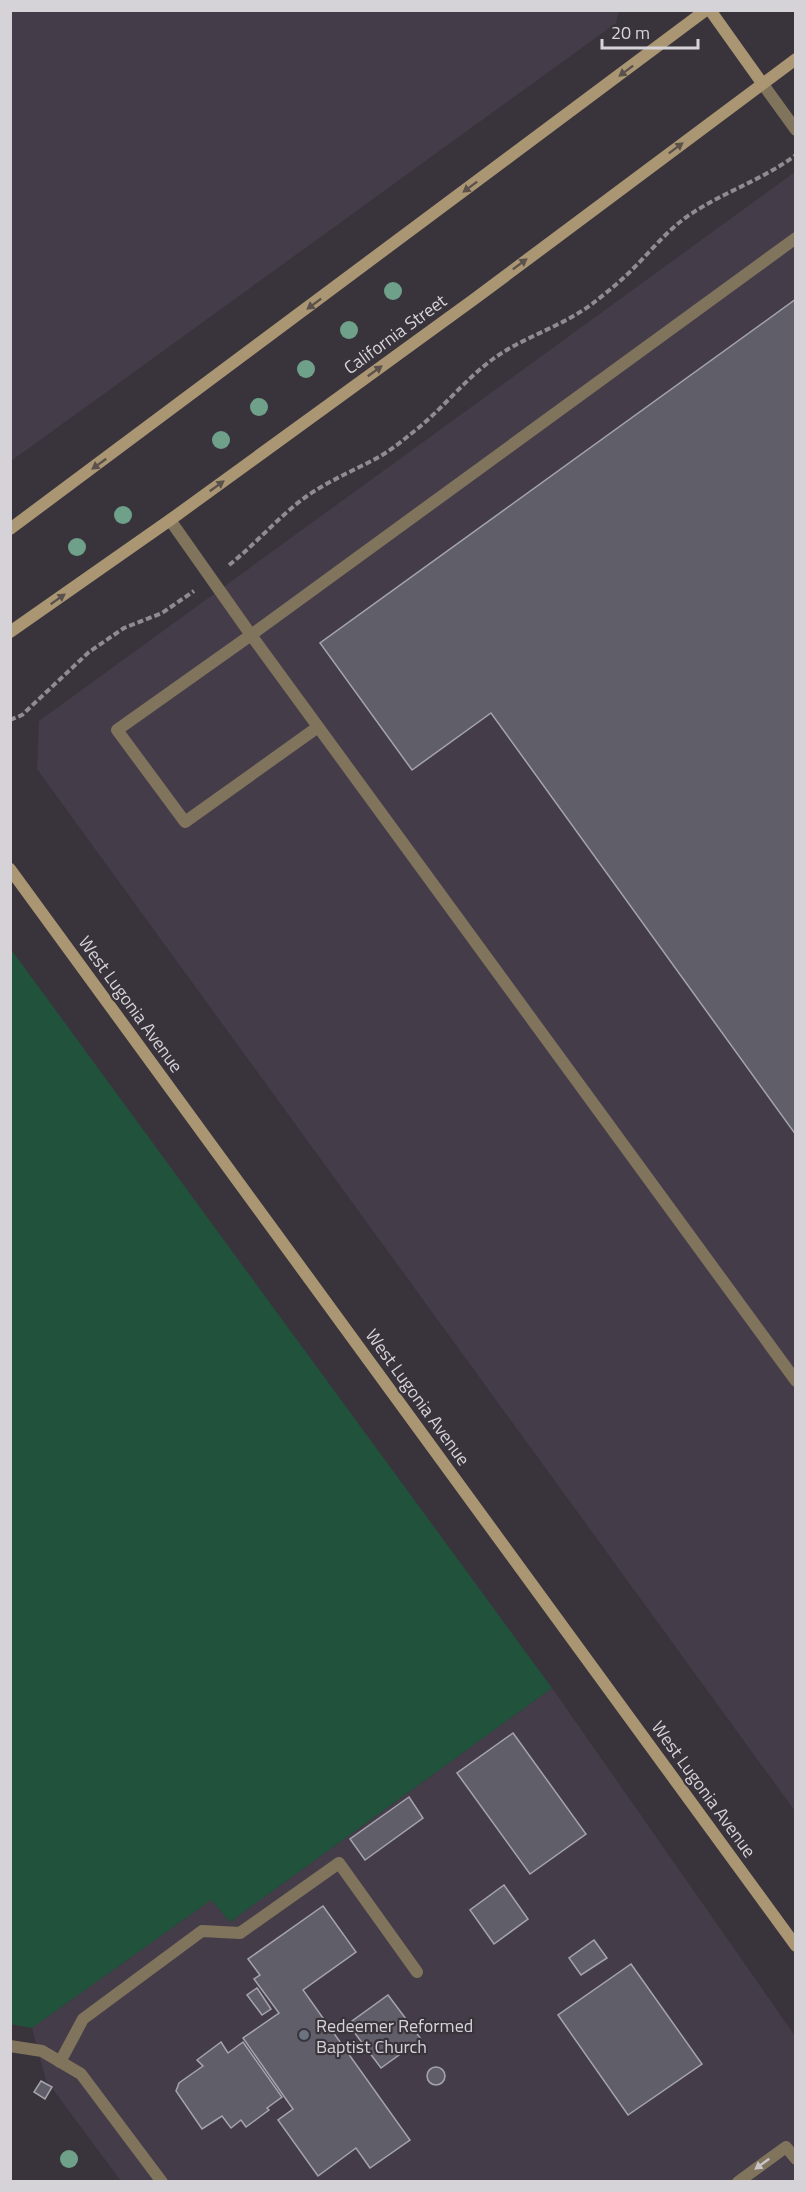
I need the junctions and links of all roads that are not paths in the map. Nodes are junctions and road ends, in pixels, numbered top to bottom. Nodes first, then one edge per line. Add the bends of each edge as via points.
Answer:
1 (708, 10) edge
2 (795, 59) edge
3 (762, 83) junction
4 (795, 130) edge
5 (795, 238) edge
6 (170, 520) junction
7 (10, 529) edge
8 (10, 632) edge
9 (251, 635) junction
10 (318, 727) junction
11 (10, 869) edge
12 (795, 1381) edge
13 (795, 1946) edge
14 (417, 1972) dead end
15 (10, 2046) edge
16 (60, 2062) junction
17 (795, 2159) edge
18 (162, 2181) edge
19 (738, 2181) edge

1 - 3 main road
1 -> 7 main road
2 - 3 main road, California Street
3 - 4 lane
6 -> 3 main road, California Street
5 - 9 lane
8 -> 6 main road, California Street
6 - 9 lane
9 - 10 lane
9 - 10 lane via 117,730 185,822
10 - 12 lane
11 - 13 main road, West Lugonia Avenue
14 - 16 lane via 339,1863 240,1933 202,1931 83,2019
15 - 16 lane via 42,2052
16 - 18 lane via 81,2074
17 -> 19 lane via 786,2147

